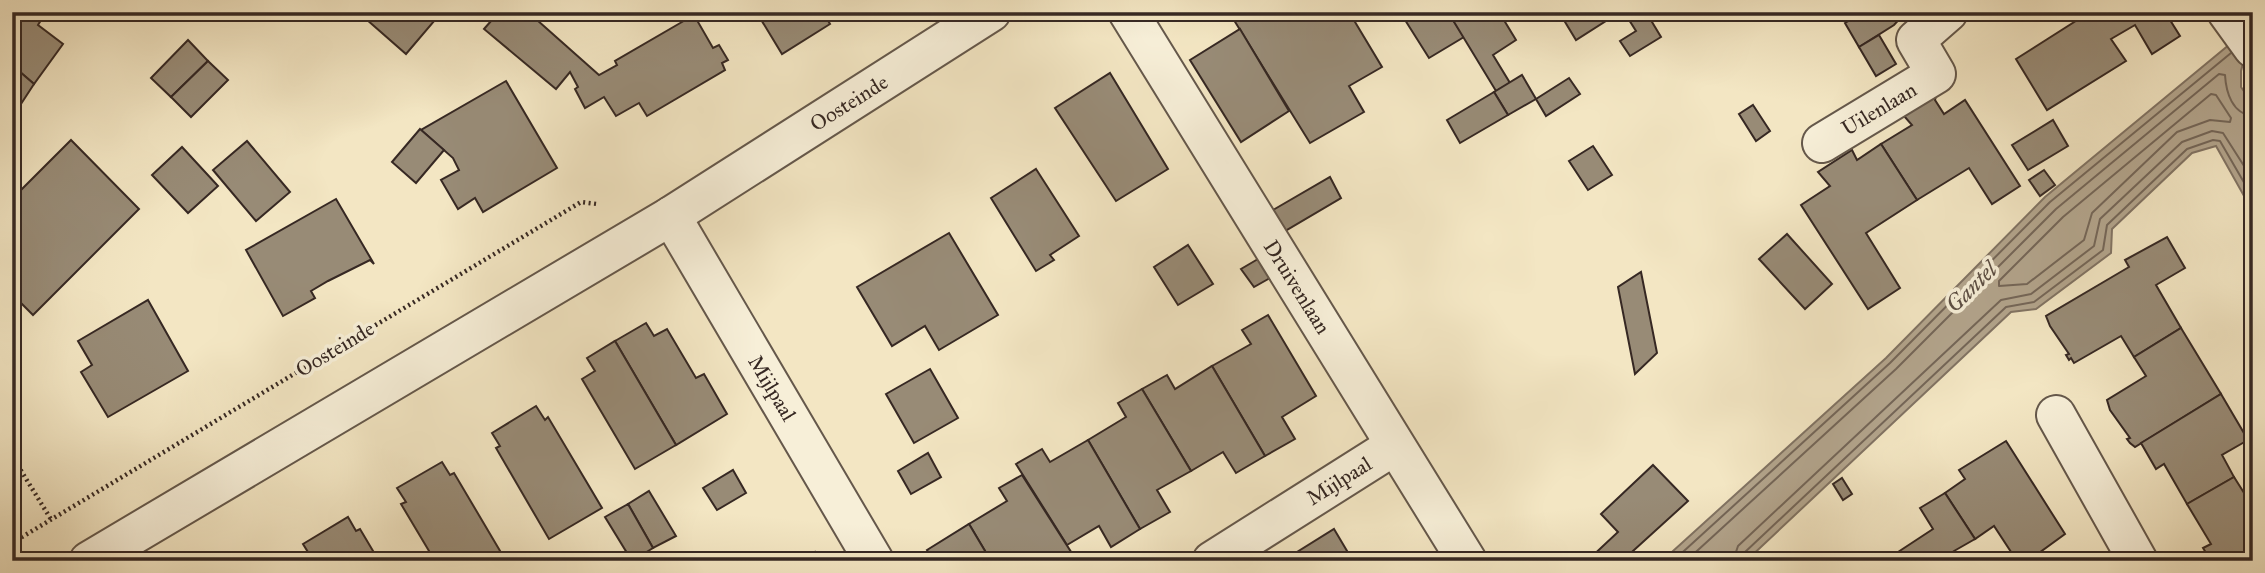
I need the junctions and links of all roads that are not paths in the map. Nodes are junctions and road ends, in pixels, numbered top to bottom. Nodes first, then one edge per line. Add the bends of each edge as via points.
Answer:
1 (991, 12) edge
2 (1128, 12) edge
3 (1948, 12) edge
4 (1822, 143) dead end
5 (671, 216) junction
6 (2056, 415) dead end
7 (1394, 446) junction
8 (89, 561) edge
9 (874, 561) edge
10 (1212, 561) edge
11 (1466, 561) edge
12 (2138, 561) edge

1 - 5 street, Oosteinde
2 - 7 street, Druivenlaan
3 - 4 street, Uilenlaan via 1916,40 1936,74
5 - 8 street, Oosteinde
5 - 9 street, Mijlpaal
6 - 12 street
7 - 10 street, Mijlpaal
7 - 11 street, Druivenlaan

